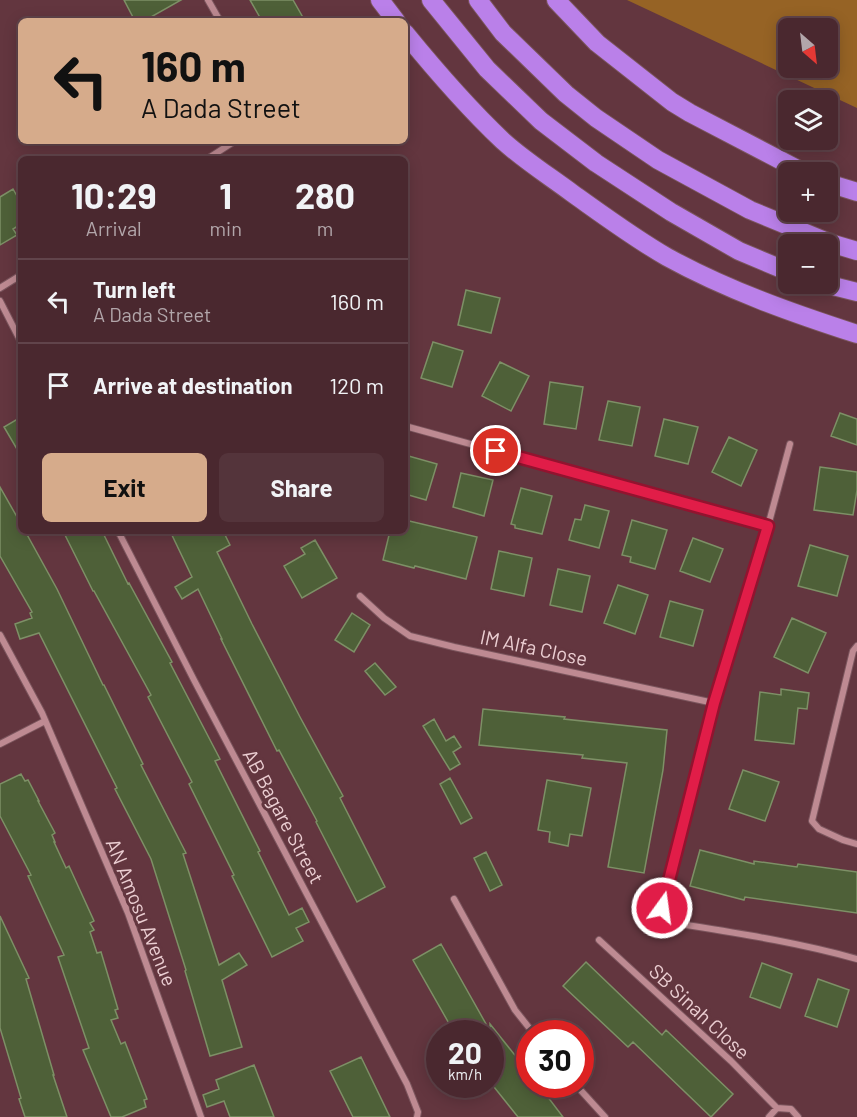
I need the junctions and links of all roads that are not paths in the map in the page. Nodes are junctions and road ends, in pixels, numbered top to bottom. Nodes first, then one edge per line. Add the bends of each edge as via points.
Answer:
1 (208, 0) edge
2 (380, 0) edge
3 (431, 0) edge
4 (478, 0) edge
5 (556, 0) edge
6 (218, 18) edge
7 (393, 18) edge
8 (408, 37) edge
9 (230, 144) edge
10 (212, 156) edge
11 (784, 162) edge
12 (838, 186) edge
13 (857, 192) edge
14 (857, 251) edge
15 (778, 267) edge
16 (18, 277) edge
17 (838, 287) edge
18 (0, 288) edge
19 (857, 292) edge
20 (0, 300) edge
21 (857, 334) edge
22 (18, 336) edge
23 (408, 427) edge
24 (790, 444) dead end
25 (768, 526) junction
26 (120, 534) edge
27 (360, 596) dead end
28 (0, 635) edge
29 (857, 646) edge
30 (714, 703) junction
31 (45, 721) junction
32 (0, 744) edge
33 (857, 844) edge
34 (454, 899) dead end
35 (599, 940) dead end
36 (857, 959) edge
37 (523, 1020) edge
38 (588, 1098) edge
39 (777, 1108) junction
40 (201, 1117) edge
41 (417, 1117) edge
42 (605, 1117) edge
43 (769, 1117) edge
44 (798, 1117) edge

1 - 6 street
2 - 7 highway
3 - 15 highway via 487,69 541,121 671,212 739,251
4 - 14 highway via 503,33 566,94 658,160 750,210
5 - 11 highway via 597,43 672,102
8 - 21 highway via 463,102 505,142 626,231 667,257 729,287
9 - 10 street
12 - 13 highway
16 - 18 street
17 - 19 highway
20 - 22 street
23 - 25 street
24 - 25 street
25 - 30 street
26 - 41 street, AB Bagare Street via 407,1084
27 - 30 street, IM Alfa Close via 410,636
28 - 31 street, AN Amosu Avenue
29 - 33 street via 812,820 819,829
30 - 36 street via 662,908 667,917 674,922
31 - 32 street
31 - 40 street, AN Amosu Avenue via 128,913
34 - 37 street
35 - 39 street, SB Sinah Close
38 - 42 street
39 - 43 street
39 - 44 street via 791,1108

